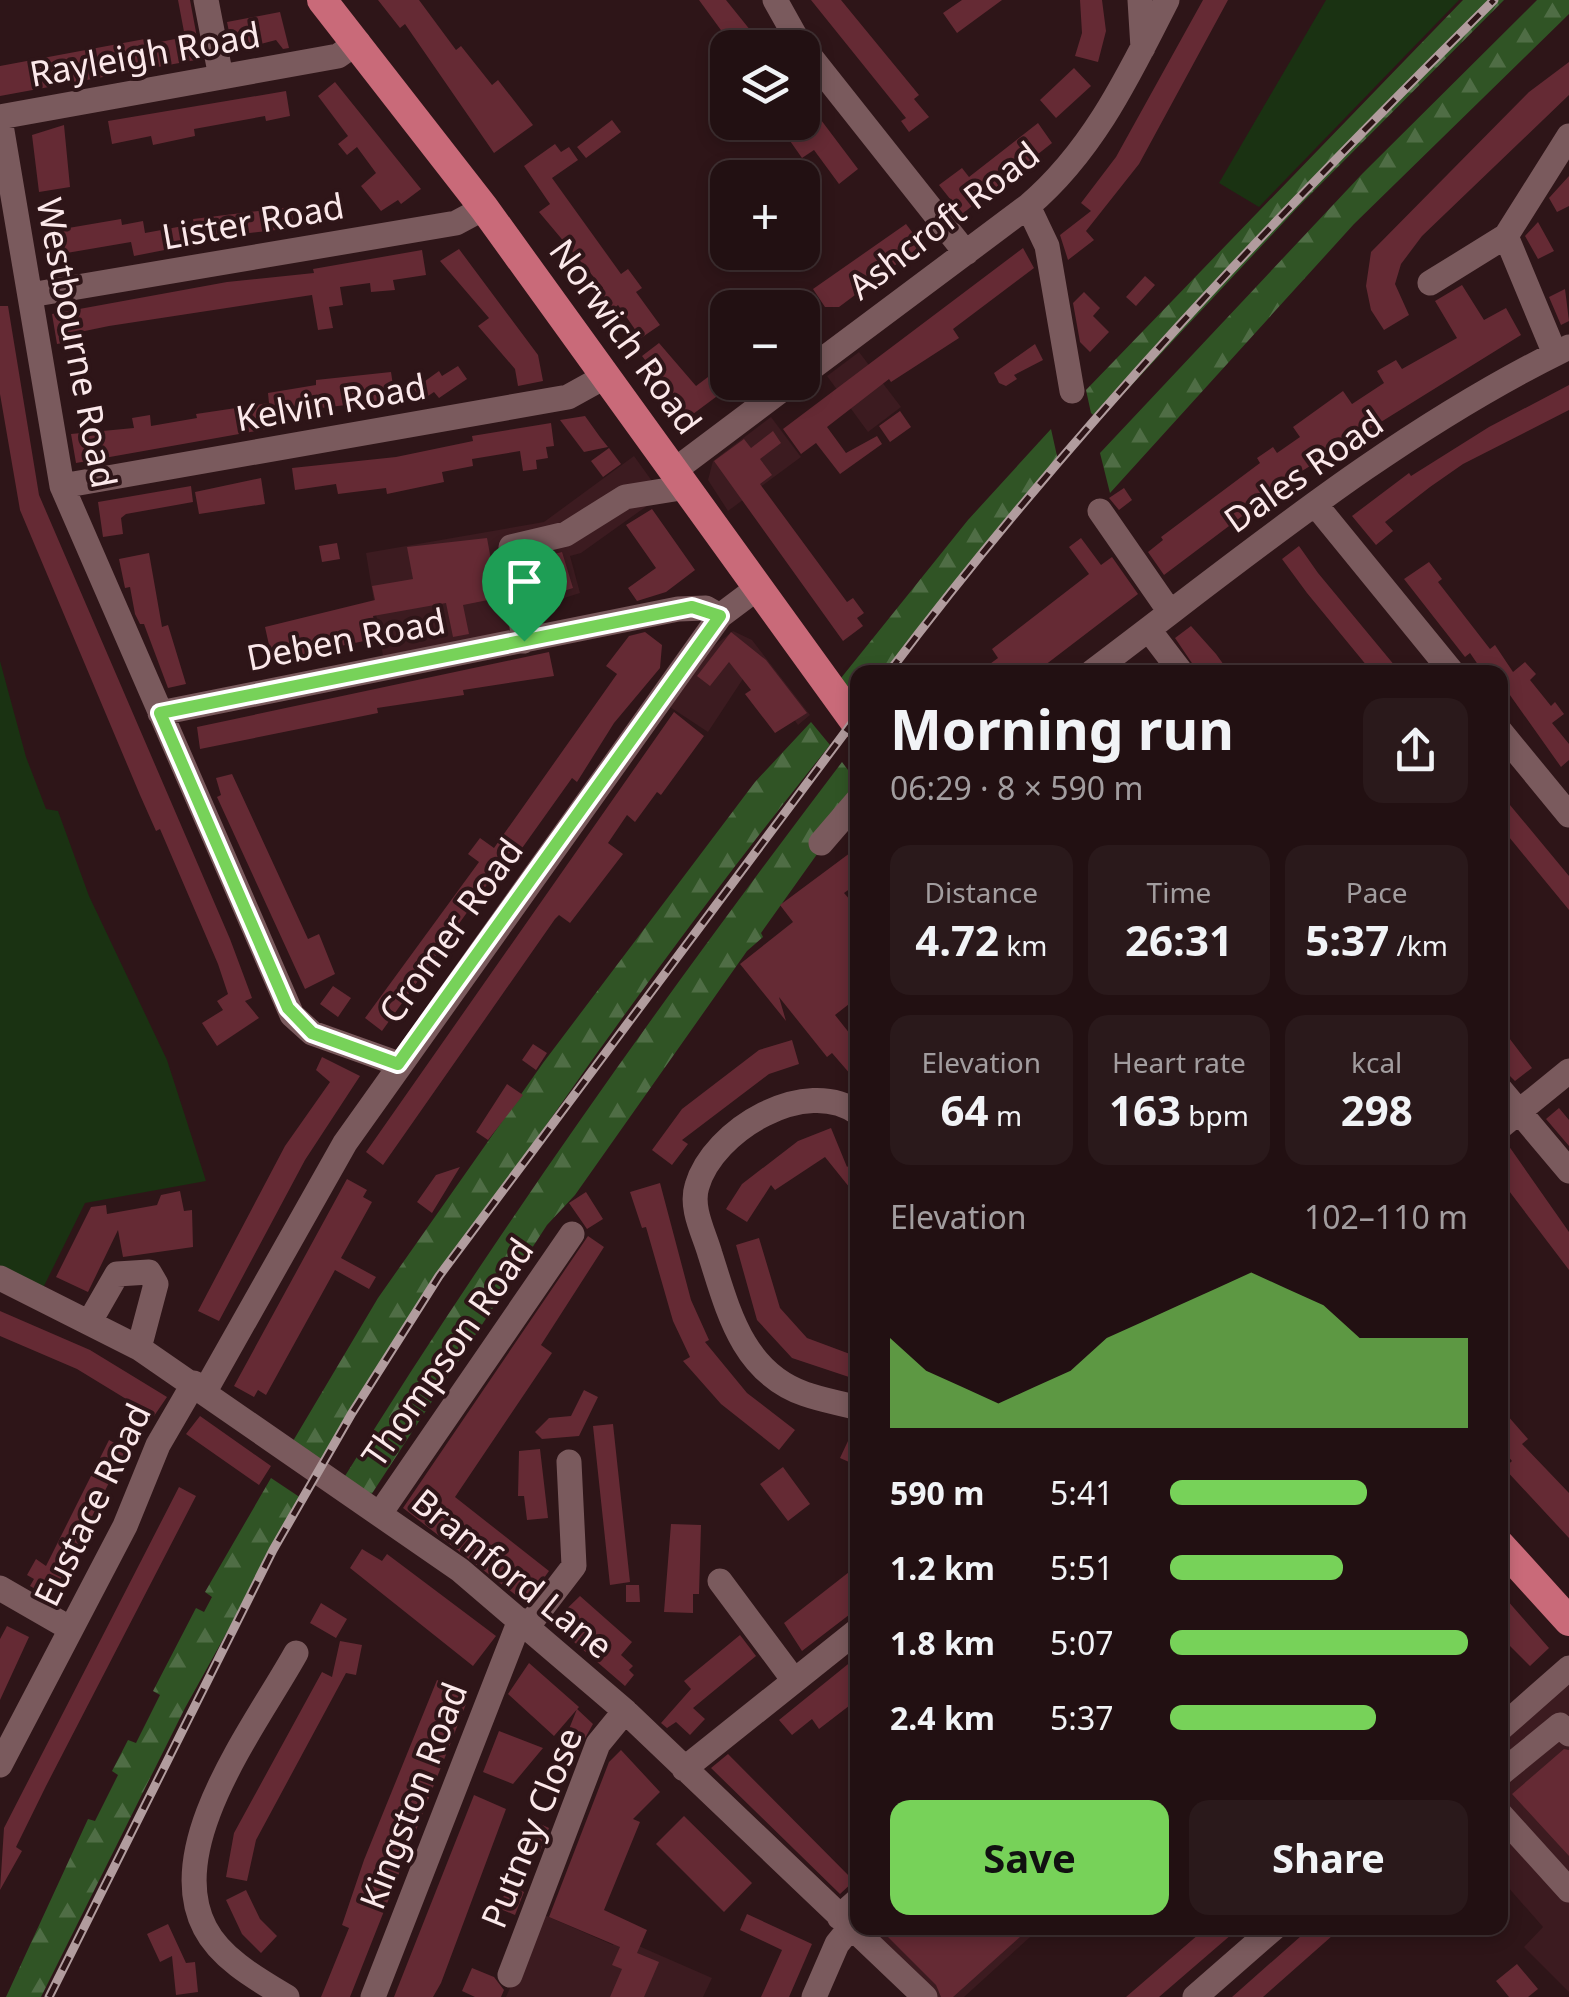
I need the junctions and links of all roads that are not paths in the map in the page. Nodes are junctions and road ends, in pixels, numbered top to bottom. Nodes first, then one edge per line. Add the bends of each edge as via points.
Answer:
1 (206, 0) edge
2 (322, 0) edge
3 (775, 0) edge
4 (1140, 0) edge
5 (1168, 0) edge
6 (358, 42) junction
7 (1143, 48) junction
8 (221, 77) junction
9 (0, 118) edge
10 (1569, 136) edge
11 (1028, 206) junction
12 (484, 208) junction
13 (1506, 236) junction
14 (966, 253) junction
15 (1430, 283) dead end
16 (30, 294) junction
17 (1562, 350) edge
18 (820, 361) edge
19 (606, 376) junction
20 (1072, 391) dead end
21 (771, 400) edge
22 (681, 478) junction
23 (62, 486) junction
24 (1316, 504) junction
25 (1100, 511) dead end
26 (756, 589) junction
27 (1170, 612) junction
28 (720, 616) junction
29 (1148, 630) junction
30 (524, 641) junction
31 (1101, 665) edge
32 (1176, 665) edge
33 (1446, 665) edge
34 (160, 713) junction
35 (850, 715) edge
36 (1508, 741) edge
37 (850, 815) edge
38 (1569, 816) edge
39 (821, 843) dead end
40 (398, 1064) junction
41 (1569, 1071) edge
42 (850, 1108) edge
43 (1509, 1120) edge
44 (1569, 1171) edge
45 (572, 1234) dead end
46 (0, 1278) edge
47 (90, 1321) junction
48 (139, 1348) junction
49 (199, 1387) junction
50 (850, 1406) edge
51 (570, 1462) dead end
52 (380, 1512) junction
53 (1508, 1554) edge
54 (720, 1581) dead end
55 (0, 1588) edge
56 (1569, 1621) edge
57 (524, 1623) junction
58 (71, 1629) junction
59 (850, 1636) edge
60 (296, 1653) dead end
61 (1569, 1668) edge
62 (793, 1679) junction
63 (625, 1711) junction
64 (1508, 1722) edge
65 (1566, 1726) edge
66 (0, 1765) edge
67 (684, 1768) junction
68 (1508, 1768) edge
69 (1508, 1823) edge
70 (1569, 1890) edge
71 (849, 1915) edge
72 (868, 1935) edge
73 (1266, 1935) edge
74 (510, 1976) dead end
75 (248, 1987) edge
76 (286, 1997) edge
77 (372, 1997) edge
78 (814, 1997) edge
79 (925, 1997) edge
80 (1195, 1997) edge

1 - 8 street
2 - 6 main road, Norwich Road
3 - 14 street via 798,41
4 - 7 street
5 - 7 street, Ashcroft Road
6 - 8 street, Rayleigh Road via 338,56
6 - 12 main road, Norwich Road
7 - 11 street, Ashcroft Road via 1076,160
8 - 9 street, Rayleigh Road
9 - 16 street, Westbourne Road
10 - 13 street
11 - 14 street, Ashcroft Road
11 - 20 street via 1046,240
12 - 16 street, Lister Road via 456,223
12 - 19 main road, Norwich Road
13 - 15 street
13 - 17 street
14 - 18 street, Ashcroft Road
16 - 23 street, Westbourne Road
17 - 24 street, Dales Road via 1435,423
19 - 22 main road, Norwich Road
19 - 23 street, Kelvin Road via 568,397
21 - 22 street
22 - 26 main road, Norwich Road
22 - 30 street via 625,497 566,534 510,547
23 - 34 street, Westbourne Road
24 - 27 street, Dales Road
24 - 33 street
25 - 27 street
26 - 28 street, Cromer Road
26 - 35 main road, Norwich Road
27 - 29 street, Dales Road
28 - 30 street, Deben Road via 692,607
28 - 40 street, Cromer Road
29 - 31 street, Dales Road
29 - 32 street
30 - 34 street, Deben Road
34 - 40 street, Westbourne Road via 292,1016 312,1033
36 - 38 street
37 - 39 street
40 - 49 street, Cromer Road
41 - 43 street
42 - 50 street via 817,1097 763,1115 715,1156 695,1200 733,1325 750,1353 794,1389
43 - 44 street
45 - 52 street, Thompson Road
46 - 47 street, Bramford Lane
47 - 48 street, Bramford Lane
47 - 48 street via 117,1274 149,1272 156,1284
48 - 49 street, Bramford Lane
49 - 52 street, Bramford Lane
49 - 58 street, Eustace Road via 158,1445
51 - 57 street, Kingston Road via 574,1566
52 - 57 street, Bramford Lane
53 - 56 main road
54 - 62 street
55 - 58 street
57 - 63 street, Bramford Lane
57 - 77 street, Kingston Road
58 - 66 street, Eustace Road
59 - 62 street
60 - 75 street via 210,1809 191,1870 206,1930
61 - 64 street
62 - 67 street
63 - 67 street, Bramford Lane
63 - 74 street, Putney Close via 598,1744
65 - 68 street
67 - 71 street, Bramford Lane
69 - 70 street
71 - 78 street
72 - 79 street, Bramford Lane
73 - 80 street
75 - 76 street

